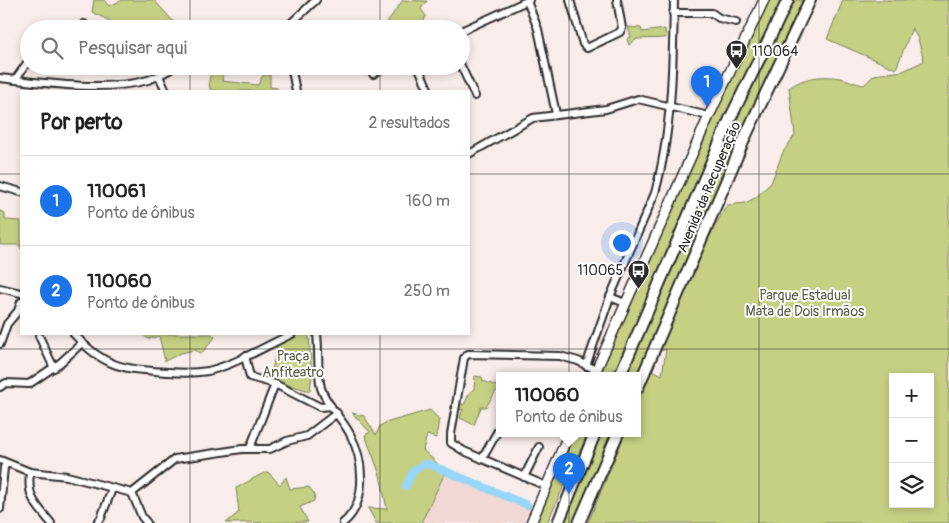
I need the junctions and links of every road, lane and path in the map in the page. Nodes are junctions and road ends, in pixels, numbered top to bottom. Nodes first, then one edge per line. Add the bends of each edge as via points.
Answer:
1 (316, 0) edge
2 (528, 0) edge
3 (570, 0) edge
4 (617, 0) edge
5 (674, 0) edge
6 (764, 0) edge
7 (788, 0) edge
8 (810, 0) edge
9 (673, 13) junction
10 (296, 20) edge
11 (736, 22) dead end
12 (470, 27) edge
13 (20, 73) edge
14 (293, 75) edge
15 (422, 75) edge
16 (465, 75) edge
17 (159, 76) joint
18 (0, 78) edge
19 (15, 80) junction
20 (134, 82) junction
21 (132, 90) edge
22 (166, 90) edge
23 (296, 90) edge
24 (429, 90) edge
25 (475, 96) dead end
26 (668, 106) junction
27 (556, 114) junction
28 (709, 116) junction
29 (470, 153) edge
30 (0, 186) edge
31 (20, 192) edge
32 (0, 288) edge
33 (20, 293) edge
34 (610, 297) junction
35 (624, 303) junction
36 (20, 305) edge
37 (75, 335) edge
38 (290, 335) edge
39 (317, 335) edge
40 (40, 336) dead end
41 (0, 344) edge
42 (82, 344) junction
43 (246, 356) junction
44 (586, 366) junction
45 (54, 368) junction
46 (594, 372) edge
47 (595, 372) edge
48 (621, 372) edge
49 (641, 380) edge
50 (275, 384) junction
51 (0, 387) edge
52 (331, 406) junction
53 (337, 413) junction
54 (496, 434) edge
55 (568, 437) edge
56 (594, 437) edge
57 (616, 437) edge
58 (539, 447) dead end
59 (250, 448) junction
60 (482, 459) junction
61 (0, 460) edge
62 (4, 467) edge
63 (30, 472) junction
64 (524, 477) junction
65 (546, 486) junction
66 (112, 490) junction
67 (132, 493) junction
68 (0, 510) edge
69 (51, 523) edge
70 (97, 523) edge
71 (148, 523) edge
72 (342, 523) edge
73 (530, 523) edge
74 (558, 523) edge
75 (579, 523) edge

1 - 10 street
2 - 12 street
2 - 27 street via 538,29
3 - 4 street via 587,48 620,32
5 - 9 street
6 - 28 main road, Avenida da Recuperação
7 - 48 highway, Avenida da Recuperação via 730,118
8 - 49 highway, Avenida da Recuperação via 746,135
9 - 11 street via 712,13
9 - 26 street
13 - 19 street
14 - 23 street
15 - 24 street
16 - 25 street
17 - 20 street
17 - 22 street
18 - 19 street
19 - 20 street via 78,85
20 - 21 street
26 - 27 street via 638,99 614,107
26 - 28 street
26 - 34 street via 665,152 655,193
27 - 29 street via 533,118
28 - 35 main road, Avenida da Recuperação
30 - 31 street
32 - 33 street
34 - 35 street
34 - 44 street
35 - 47 main road, Avenida da Recuperação
36 - 41 street via 7,324
37 - 42 street
38 - 43 street
39 - 52 street via 321,388
40 - 45 street
42 - 43 street via 110,363 135,371 196,372
42 - 45 street
43 - 50 street via 250,377
44 - 46 street
44 - 60 street via 560,356 465,355 451,439 456,448
45 - 51 street via 29,384 6,383
50 - 52 street via 320,407
50 - 59 street
52 - 53 street
53 - 59 street via 307,436 270,449
53 - 72 street via 351,435 361,484 356,507
54 - 60 street
55 - 65 main road
56 - 74 highway
57 - 75 highway
58 - 64 street
59 - 67 street via 175,459
60 - 64 street
61 - 62 street
62 - 63 street
62 - 68 street
63 - 66 street via 68,476
63 - 69 street via 28,489
64 - 65 street
65 - 73 main road
66 - 67 street
66 - 70 street
67 - 71 street

